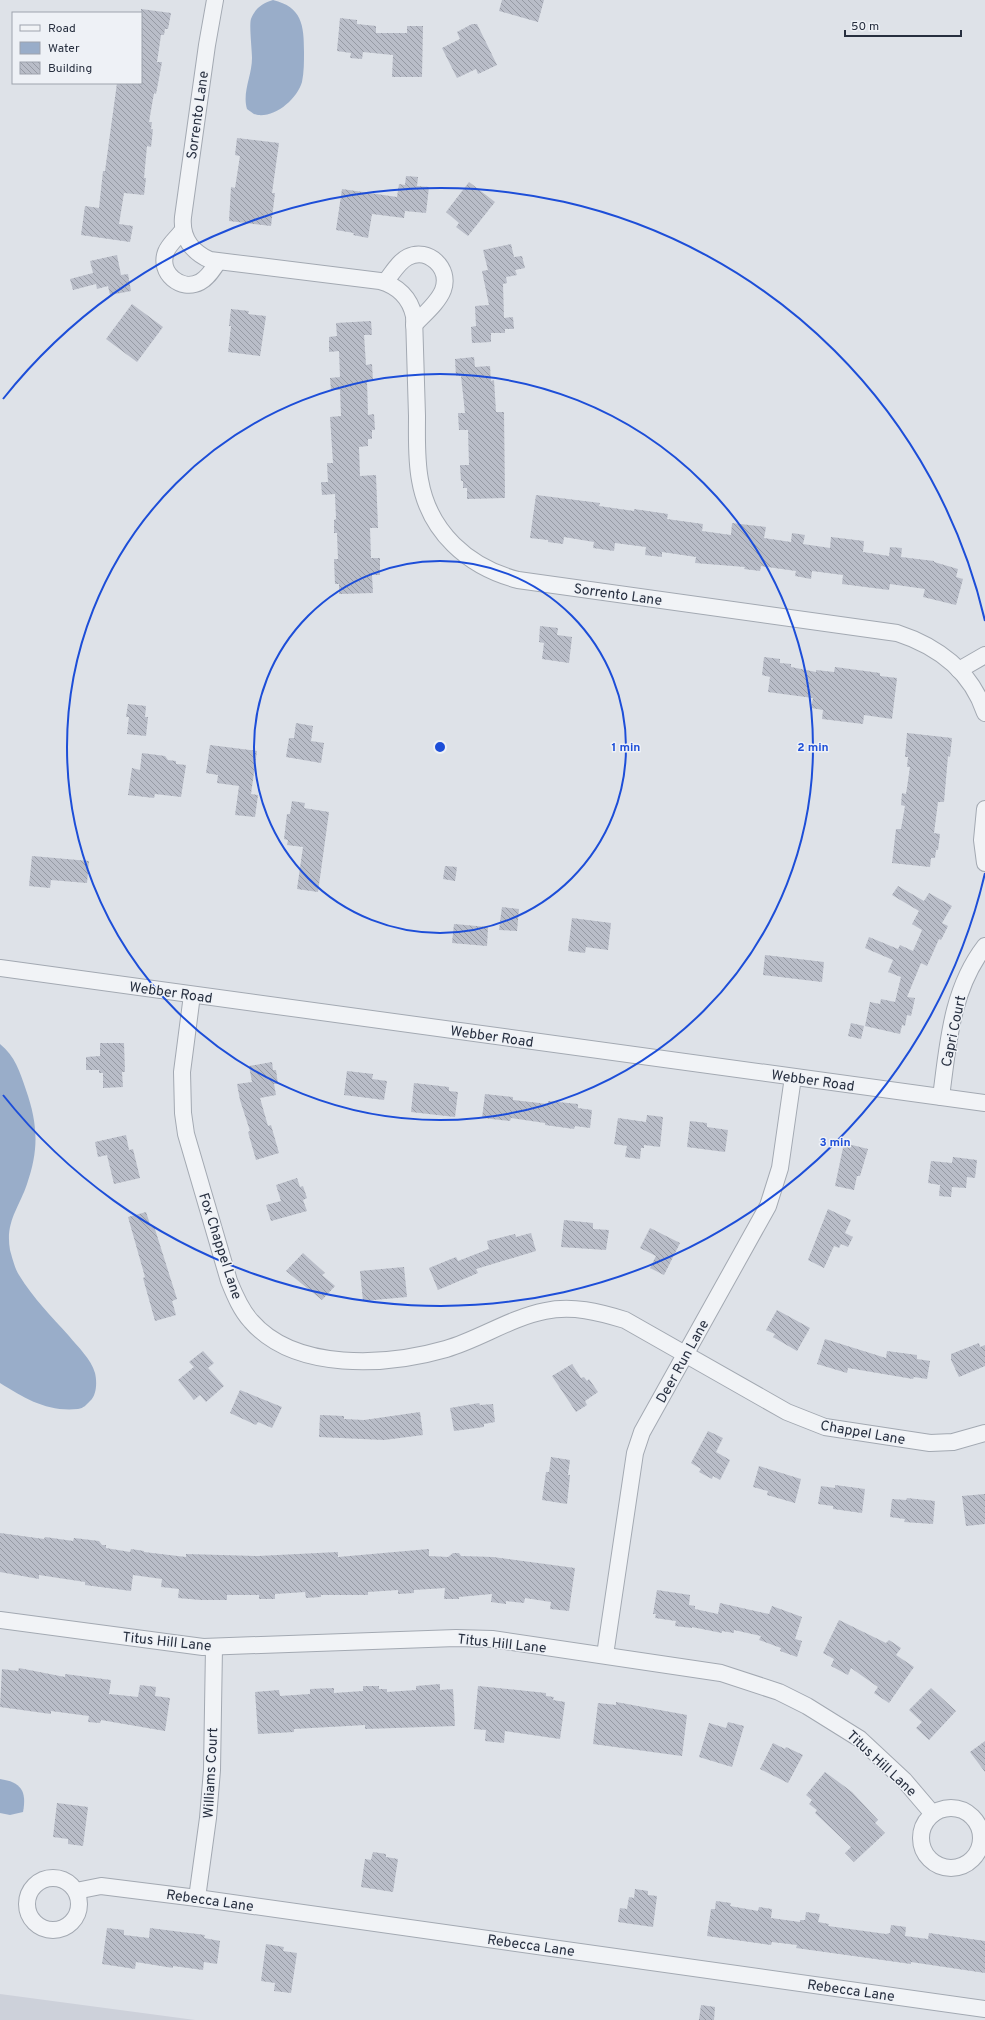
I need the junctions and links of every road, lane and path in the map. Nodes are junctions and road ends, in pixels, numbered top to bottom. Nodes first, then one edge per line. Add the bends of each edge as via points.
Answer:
1 (215, 0) edge
2 (184, 230) junction
3 (218, 262) junction
4 (385, 282) junction
5 (414, 325) junction
6 (985, 655) edge
7 (959, 670) junction
8 (985, 713) edge
9 (985, 809) edge
10 (985, 863) edge
11 (985, 946) edge
12 (0, 968) edge
13 (192, 995) junction
14 (793, 1077) junction
15 (941, 1097) junction
16 (985, 1103) edge
17 (685, 1354) junction
18 (985, 1434) edge
19 (0, 1620) edge
20 (214, 1647) junction
21 (605, 1655) junction
22 (933, 1814) dead end
23 (76, 1891) dead end
24 (197, 1898) junction
25 (985, 2009) edge

1 - 2 street, Sorrento Lane via 203,68 183,217
2 - 3 street, Sorrento Lane via 186,239 194,250 205,258
2 - 3 street via 169,246 164,257 166,268 172,278 185,285 196,284 206,278
3 - 4 street, Sorrento Lane
4 - 5 street, Sorrento Lane via 406,298 412,311
4 - 5 street via 400,263 410,256 428,256 440,266 444,277 443,289
5 - 7 street, Sorrento Lane via 418,465 423,494 443,534 464,556 476,564 518,580 897,633 937,650
6 - 7 street
7 - 8 street, Sorrento Lane via 977,694
9 - 10 street via 982,840
11 - 15 street, Capri Court via 961,990 954,1012
12 - 13 street, Webber Road
13 - 14 street, Webber Road
13 - 17 street, Fox Chappel Lane via 182,1072 182,1106 186,1134 232,1287 246,1315 265,1334 286,1347 314,1356 341,1360 394,1359 446,1349 523,1317 545,1311 579,1309 601,1312 625,1320
14 - 15 street, Webber Road
14 - 17 street, Deer Run Lane via 780,1168 773,1194
15 - 16 street, Webber Road
17 - 18 street, Chappel Lane via 787,1412 824,1428 930,1443 953,1442
17 - 21 street, Deer Run Lane via 642,1432 635,1453
19 - 20 street, Titus Hill Lane
20 - 21 street, Titus Hill Lane via 456,1638 492,1640
20 - 24 street, Williams Court via 212,1770
21 - 22 street, Titus Hill Lane via 721,1673 779,1692 860,1739 904,1780
23 - 24 street, Rebecca Lane via 101,1886
24 - 25 street, Rebecca Lane

